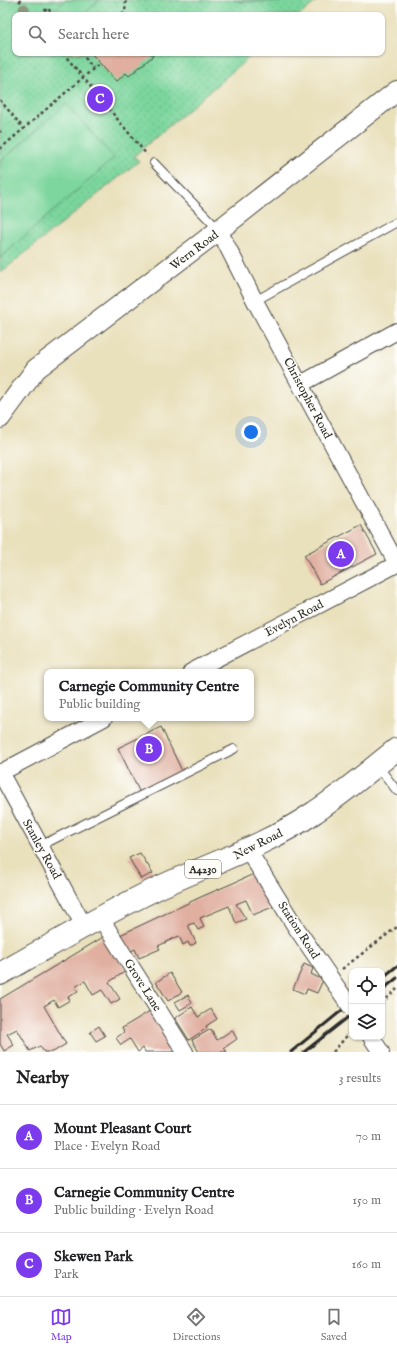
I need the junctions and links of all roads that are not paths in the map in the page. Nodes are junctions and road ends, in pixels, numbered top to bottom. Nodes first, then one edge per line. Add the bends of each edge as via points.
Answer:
1 (397, 90) edge
2 (154, 162) road end
3 (397, 222) edge
4 (219, 230) junction
5 (255, 301) junction
6 (397, 331) edge
7 (301, 384) junction
8 (0, 418) edge
9 (397, 564) edge
10 (197, 669) edge
11 (98, 721) edge
12 (234, 749) dead end
13 (397, 749) edge
14 (376, 764) junction
15 (0, 773) edge
16 (397, 791) edge
17 (40, 846) junction
18 (248, 850) junction
19 (92, 922) junction
20 (0, 974) edge
21 (349, 1005) edge
22 (373, 1040) edge
23 (185, 1052) edge
24 (381, 1052) edge

1 - 4 street, Wern Road
2 - 4 lane
3 - 5 lane
4 - 5 street, Christopher Road
4 - 8 street, Wern Road via 36,369
5 - 7 street, Christopher Road
6 - 7 street
7 - 9 street, Christopher Road
9 - 10 street, Evelyn Road
11 - 15 street
12 - 17 lane
13 - 14 main road, New Road / A4230
14 - 16 lane
14 - 18 main road, New Road / A4230 via 315,812
15 - 17 street, Stanley Road
17 - 19 street, Stanley Road
18 - 19 main road, New Road / A4230 via 160,888
18 - 21 street, Station Road, bridge via 295,926
19 - 20 main road, New Road / A4230
19 - 23 street, Grove Lane
22 - 24 street

